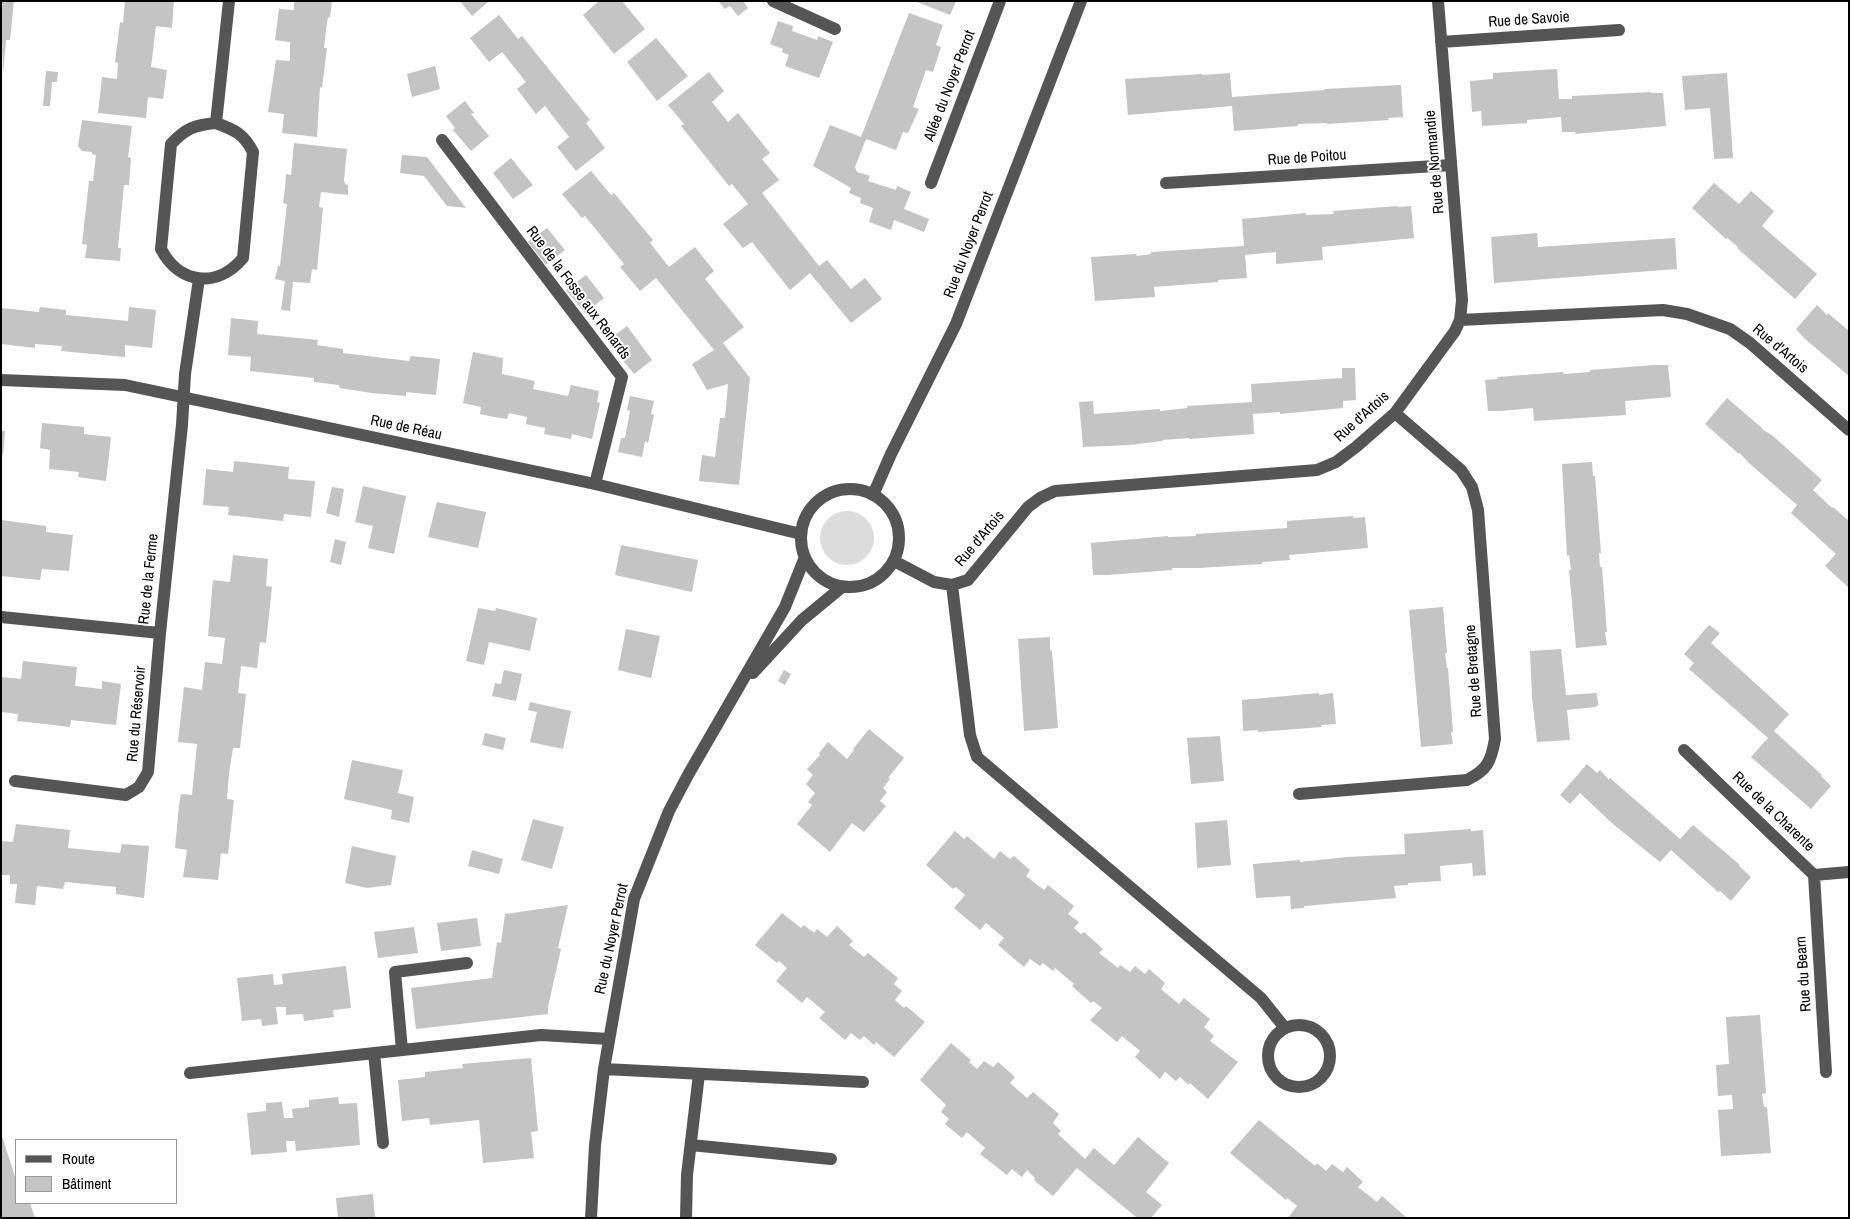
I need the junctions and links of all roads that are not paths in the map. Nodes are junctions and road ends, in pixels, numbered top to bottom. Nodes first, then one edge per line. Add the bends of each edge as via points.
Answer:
1 (229, 1) edge
2 (773, 1) edge
3 (1000, 1) edge
4 (1081, 1) edge
5 (1438, 1) edge
6 (835, 29) dead end
7 (1619, 30) dead end
8 (1441, 42) junction
9 (216, 123) junction
10 (442, 140) dead end
11 (1451, 164) junction
12 (931, 183) dead end
13 (1166, 183) dead end
14 (199, 278) junction
15 (1460, 320) junction
16 (1, 380) edge
17 (183, 398) junction
18 (1395, 414) junction
19 (1849, 430) edge
20 (595, 484) junction
21 (873, 495) junction
22 (801, 534) junction
23 (804, 557) junction
24 (894, 560) junction
25 (952, 585) junction
26 (842, 587) junction
27 (1, 616) edge
28 (160, 633) junction
29 (737, 689) junction
30 (1684, 750) dead end
31 (15, 780) dead end
32 (1299, 794) dead end
33 (1849, 872) edge
34 (1814, 875) junction
35 (467, 963) dead end
36 (1285, 1028) junction
37 (609, 1039) junction
38 (402, 1050) junction
39 (374, 1053) junction
40 (604, 1069) junction
41 (1826, 1072) dead end
42 (190, 1073) dead end
43 (699, 1074) junction
44 (864, 1082) dead end
45 (383, 1143) dead end
46 (691, 1145) junction
47 (830, 1159) dead end
48 (591, 1218) edge
49 (686, 1218) edge

1 - 9 street
2 - 6 street
3 - 12 street, Allée du Noyer Perrot
4 - 21 street, Rue du Noyer Perrot via 956,324
5 - 8 street, Rue de Normandie
7 - 8 street, Rue de Savoie
8 - 11 street, Rue de Normandie
9 - 14 street via 234,129 254,152 243,258 234,268 218,277
9 - 14 street via 197,125 181,133 171,144 161,249 181,273
10 - 20 street, Rue de la Fosse aux Renards via 622,377
11 - 13 street, Rue de Poitou
11 - 15 street, Rue de Normandie via 1462,300
14 - 17 street, Rue de la Ferme
15 - 18 street, Rue d'Artois
15 - 19 street, Rue d'Artois via 1663,310 1687,314 1730,329 1750,343
16 - 17 street, Rue de Réau via 125,385
17 - 20 street, Rue de Réau
17 - 28 street, Rue de la Ferme
18 - 25 street, Rue d'Artois via 1336,462 1317,470 1055,491 1028,507 968,580
18 - 32 street, Rue de Bretagne via 1462,470 1472,487 1478,510 1495,739 1492,754 1487,766 1467,780
20 - 22 street, Rue de Réau
21 - 22 street via 858,489 826,494 805,518
21 - 24 street via 894,516 898,546
22 - 23 street
23 - 26 street via 818,576
23 - 29 street, Rue du Noyer Perrot via 784,607
24 - 25 street, Rue d'Artois via 934,582
24 - 26 street via 872,582 858,587
25 - 36 street via 970,735 976,756 1261,998
26 - 29 street, Rue du Noyer Perrot via 802,620
27 - 28 street, Rue de la Ferme
28 - 31 street, Rue du Réservoir via 148,772 139,787 126,794
29 - 37 street, Rue du Noyer Perrot via 669,811 634,899
30 - 34 street, Rue de la Charente
33 - 34 street, Rue de la Charente
34 - 41 street, Rue du Bearn
35 - 38 street via 395,972
36 - 36 street via 1275,1035 1269,1046 1271,1070 1278,1080 1289,1086 1301,1088 1313,1084 1329,1066 1327,1042 1320,1032 1309,1026
37 - 38 street via 541,1035
37 - 40 street, Rue du Noyer Perrot
38 - 39 street
39 - 42 street
39 - 45 street
40 - 43 street
40 - 48 street, Rue du Noyer Perrot
43 - 44 street
43 - 46 street
46 - 47 street
46 - 49 street

